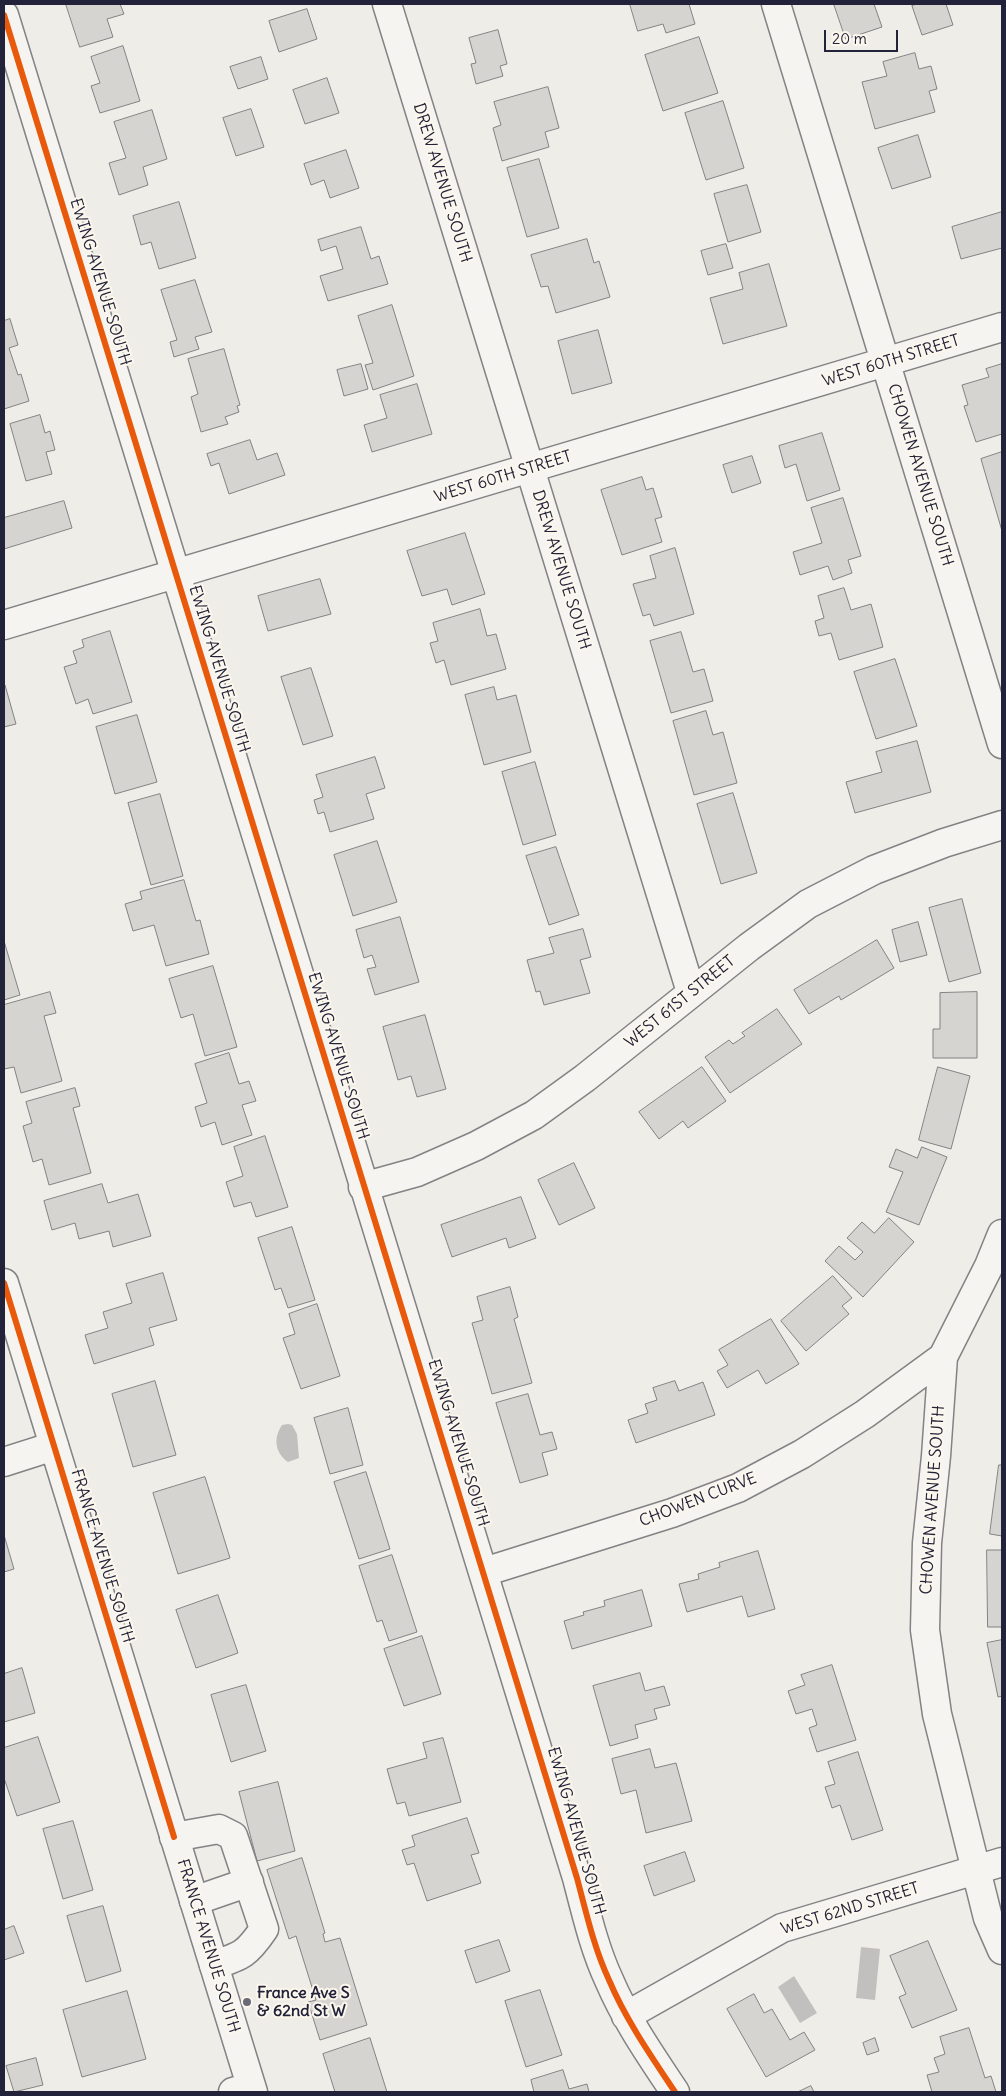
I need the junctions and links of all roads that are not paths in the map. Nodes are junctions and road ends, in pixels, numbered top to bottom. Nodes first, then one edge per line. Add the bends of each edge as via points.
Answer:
1 (388, 4) edge
2 (776, 4) edge
3 (4, 15) edge
4 (1002, 327) edge
5 (886, 363) junction
6 (530, 468) junction
7 (175, 574) junction
8 (4, 625) edge
9 (1002, 744) edge
10 (1002, 825) edge
11 (691, 992) junction
12 (363, 1187) junction
13 (1002, 1234) edge
14 (4, 1283) edge
15 (943, 1357) junction
16 (54, 1446) junction
17 (4, 1462) edge
18 (484, 1572) junction
19 (174, 1837) junction
20 (1002, 1862) edge
21 (976, 1870) junction
22 (249, 1882) junction
23 (194, 1901) junction
24 (1002, 1950) edge
25 (214, 1965) junction
26 (626, 2016) junction
27 (246, 2090) edge
28 (675, 2092) edge

1 - 6 street, DREW AVENUE SOUTH
2 - 5 street, CHOWEN AVENUE SOUTH
3 - 7 street, EWING AVENUE SOUTH
4 - 5 street, WEST 60TH STREET
5 - 6 street, WEST 60TH STREET
5 - 9 street, CHOWEN AVENUE SOUTH
6 - 7 street, WEST 60TH STREET
6 - 11 street, DREW AVENUE SOUTH
7 - 8 street, WEST 60TH STREET
7 - 12 street, EWING AVENUE SOUTH
10 - 11 street, WEST 61ST STREET via 874,870 808,904
11 - 12 street, WEST 61ST STREET via 534,1115 417,1172
12 - 18 street, EWING AVENUE SOUTH
13 - 15 street, CHOWEN AVENUE SOUTH
14 - 16 street, FRANCE AVENUE SOUTH
15 - 18 street, CHOWEN CURVE via 866,1414 802,1454 738,1488 672,1513
15 - 21 street, CHOWEN AVENUE SOUTH via 926,1543 925,1630 937,1714
16 - 17 street
16 - 19 street, FRANCE AVENUE SOUTH
18 - 26 street, EWING AVENUE SOUTH via 590,1929
19 - 22 street via 219,1830 233,1836
19 - 23 street, FRANCE AVENUE SOUTH
20 - 21 street, WEST 62ND STREET
21 - 24 street, CHOWEN AVENUE SOUTH via 988,1918
21 - 26 street, WEST 62ND STREET via 782,1928
22 - 23 street
22 - 25 street via 264,1929 242,1956
23 - 25 street, FRANCE AVENUE SOUTH
25 - 27 street, FRANCE AVENUE SOUTH
26 - 28 street, EWING AVENUE SOUTH

